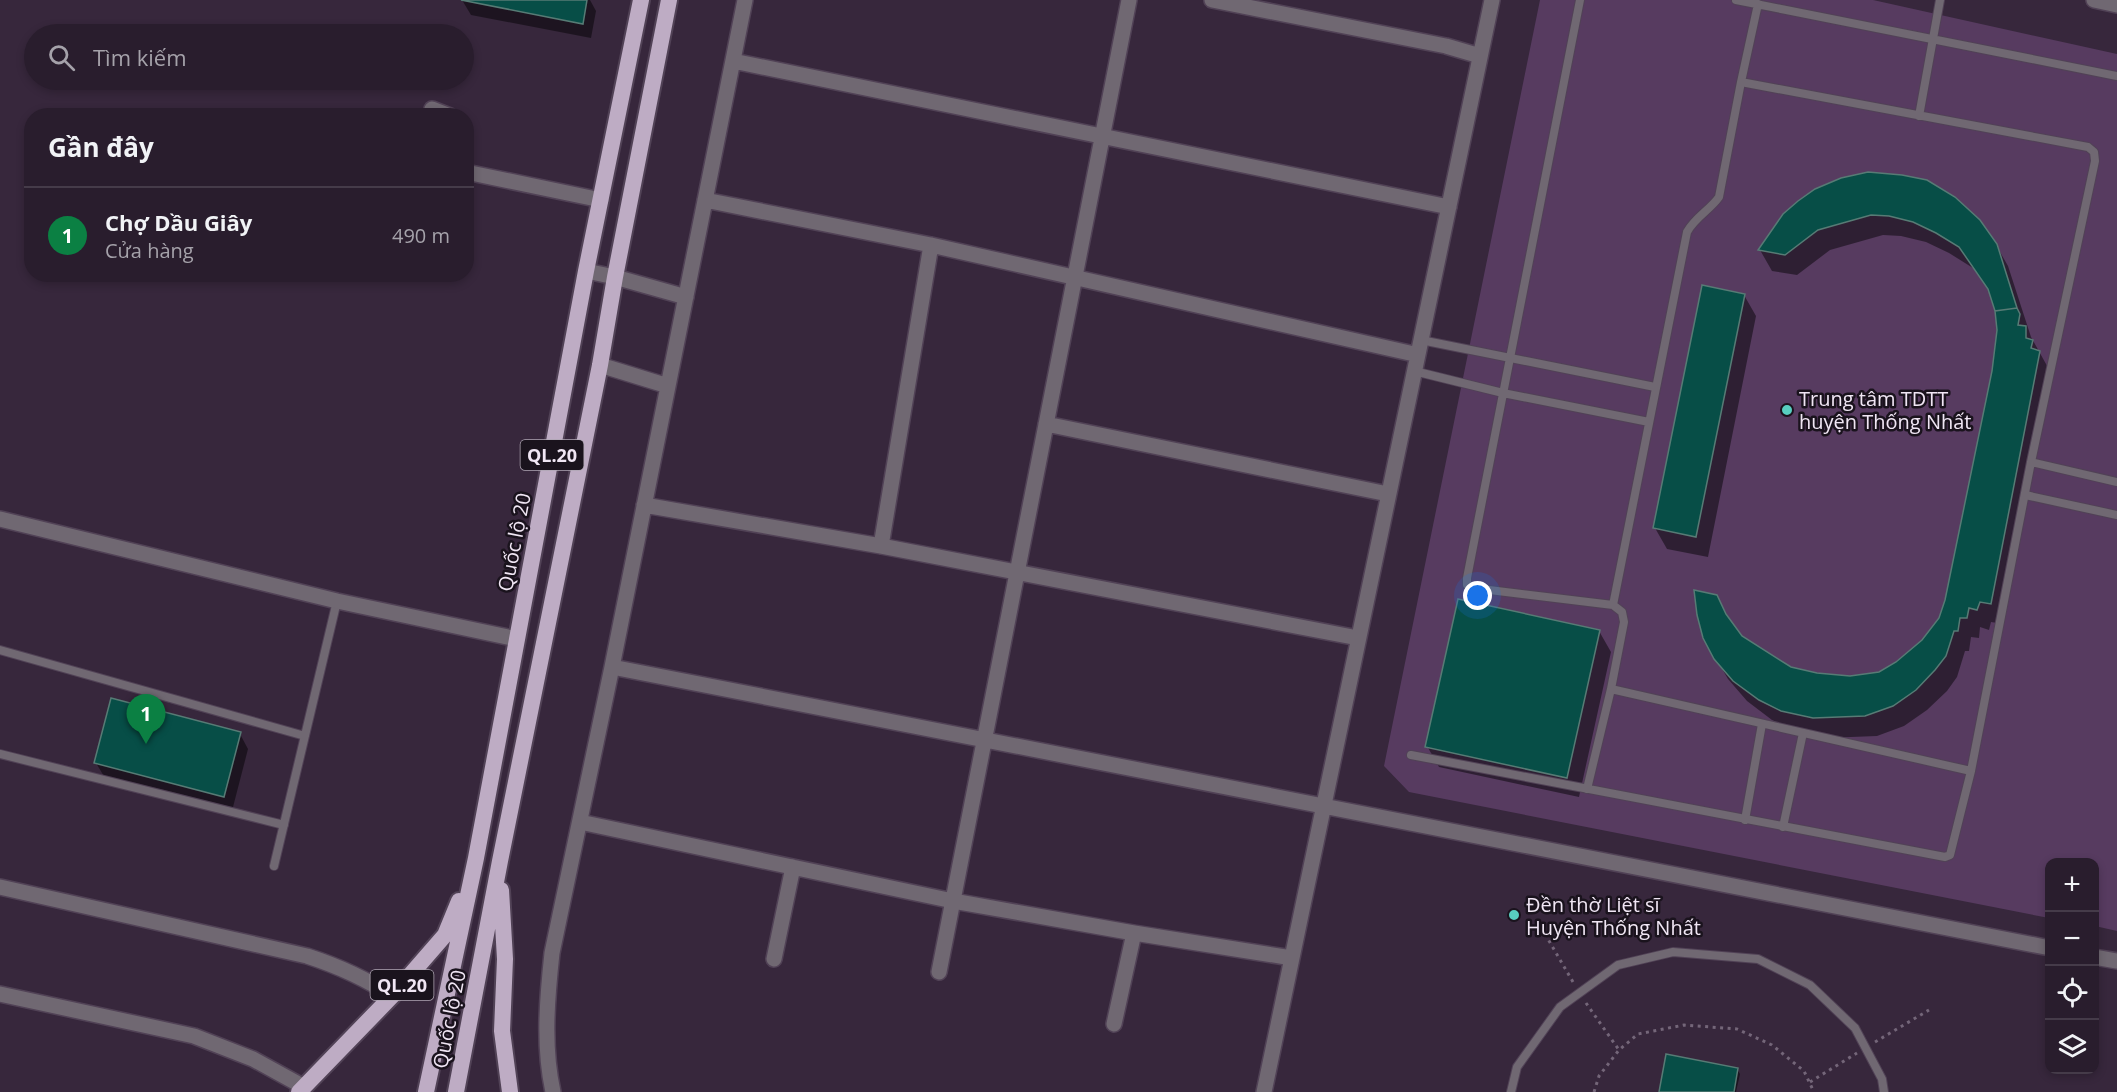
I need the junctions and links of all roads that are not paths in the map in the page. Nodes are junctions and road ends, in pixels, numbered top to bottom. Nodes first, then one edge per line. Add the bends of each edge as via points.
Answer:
1 (641, 0) edge
2 (669, 0) edge
3 (745, 0) edge
4 (1129, 0) edge
5 (1212, 0) edge
6 (1492, 0) edge
7 (1580, 0) edge
8 (1736, 0) edge
9 (1940, 0) edge
10 (2094, 0) edge
11 (1758, 4) junction
12 (2117, 4) edge
13 (1933, 40) junction
14 (1480, 56) junction
15 (733, 62) junction
16 (2117, 76) edge
17 (1741, 82) junction
18 (1919, 116) junction
19 (1102, 135) junction
20 (474, 174) edge
21 (601, 200) junction
22 (705, 200) junction
23 (1449, 207) junction
24 (931, 245) junction
25 (586, 271) junction
26 (615, 277) junction
27 (1074, 278) junction
28 (686, 297) junction
29 (1417, 347) junction
30 (1510, 358) junction
31 (600, 365) junction
32 (1414, 371) junction
33 (668, 386) junction
34 (1656, 387) junction
35 (1503, 393) junction
36 (1648, 422) junction
37 (1046, 424) junction
38 (2031, 462) junction
39 (2117, 482) edge
40 (1389, 494) junction
41 (2025, 495) junction
42 (644, 505) junction
43 (2117, 515) edge
44 (0, 519) edge
45 (880, 546) junction
46 (1017, 574) junction
47 (337, 601) junction
48 (1613, 605) junction
49 (1358, 638) junction
50 (517, 639) junction
51 (0, 650) edge
52 (612, 667) junction
53 (1611, 689) junction
54 (1762, 724) junction
55 (1803, 733) junction
56 (305, 736) junction
57 (984, 740) junction
58 (0, 754) edge
59 (1411, 755) dead end
60 (1971, 771) junction
61 (1587, 789) junction
62 (1323, 806) junction
63 (1744, 820) junction
64 (580, 822) junction
65 (284, 825) junction
66 (1783, 827) junction
67 (476, 858) junction
68 (500, 861) junction
69 (274, 866) dead end
70 (793, 867) junction
71 (0, 887) edge
72 (953, 901) junction
73 (1134, 933) junction
74 (2045, 947) edge
75 (1292, 958) junction
76 (2099, 958) edge
77 (774, 959) dead end
78 (2117, 961) edge
79 (939, 972) dead end
80 (0, 994) edge
81 (392, 996) junction
82 (1114, 1024) dead end
83 (301, 1090) edge
84 (426, 1092) edge
85 (456, 1092) edge
86 (510, 1092) edge
87 (553, 1092) edge
88 (1264, 1092) edge
89 (1511, 1092) edge
90 (1884, 1092) edge

1 - 21 highway, Quốc lộ 20 / QL.20
2 - 26 highway, Quốc lộ 20 / QL.20
3 - 15 street
4 - 19 street
5 - 14 street
6 - 14 street
7 - 30 lane
8 - 11 lane
9 - 13 lane
10 - 12 street
11 - 13 lane
11 - 17 lane
13 - 16 lane
13 - 18 lane
14 - 23 street
15 - 19 street
15 - 22 street
17 - 18 lane
17 - 34 lane via 1719,197 1692,222 1687,232
18 - 38 lane via 2088,147 2094,152
19 - 23 street
19 - 27 street
20 - 21 street
21 - 25 highway, Quốc lộ 20 / QL.20
22 - 24 street
22 - 28 street
23 - 29 street
24 - 27 street
24 - 45 street
25 - 26 street
25 - 50 highway, Quốc lộ 20 / QL.20
26 - 28 street
26 - 31 highway, Quốc lộ 20 / QL.20
27 - 29 street
27 - 37 street
28 - 33 street
29 - 30 lane
29 - 32 street
30 - 34 lane
30 - 35 lane
31 - 33 street
31 - 68 highway, Quốc lộ 20 / QL.20
32 - 35 lane
32 - 40 street
33 - 42 street
34 - 36 lane
35 - 36 lane
35 - 48 lane via 1467,585
36 - 48 lane
37 - 40 street
37 - 46 street
38 - 39 lane
38 - 41 lane
40 - 49 street
41 - 43 lane
41 - 60 lane
42 - 45 street
42 - 52 street
44 - 47 street
45 - 46 street
46 - 49 street
46 - 57 street
47 - 50 street
47 - 56 lane
48 - 53 lane via 1622,612 1624,622
49 - 62 street
50 - 67 highway, Quốc lộ 20 / QL.20
51 - 56 lane
52 - 57 street
52 - 64 street
53 - 54 lane
53 - 61 lane
54 - 55 lane
54 - 63 lane
55 - 60 lane
55 - 66 lane
56 - 65 lane
57 - 62 street
57 - 72 street
58 - 65 lane
59 - 61 lane
60 - 66 lane via 1953,850 1945,857
61 - 63 lane
62 - 74 street
62 - 75 street
63 - 66 lane
64 - 70 street
64 - 87 street via 552,953 547,1056
65 - 69 lane
67 - 81 highway, QL.20 via 445,935
67 - 84 highway, Quốc lộ 20 / QL.20
68 - 85 highway, Quốc lộ 20 / QL.20
68 - 86 highway, QL.20 via 502,1031
70 - 72 street
70 - 77 street
71 - 81 street via 306,956 342,968
72 - 73 street
72 - 79 street
73 - 75 street
73 - 82 street
75 - 88 street
76 - 78 street
80 - 83 street via 194,1036 253,1059
81 - 83 highway, QL.20
89 - 90 lane via 1517,1067 1560,1007 1618,965 1673,952 1758,959 1810,985 1855,1028 1882,1079

